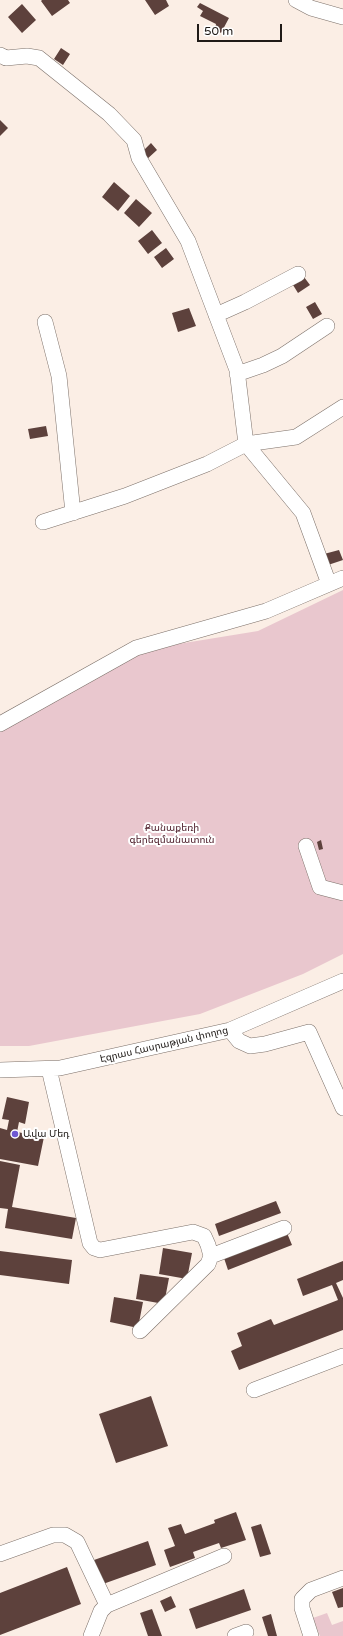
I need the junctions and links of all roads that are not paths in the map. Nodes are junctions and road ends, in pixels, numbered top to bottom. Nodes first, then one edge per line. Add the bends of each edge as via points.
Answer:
1 (296, 0) edge
2 (343, 17) edge
3 (0, 55) edge
4 (298, 274) dead end
5 (216, 314) junction
6 (45, 322) dead end
7 (327, 326) dead end
8 (237, 374) junction
9 (343, 407) edge
10 (246, 444) junction
11 (73, 513) junction
12 (43, 522) dead end
13 (343, 578) edge
14 (329, 584) junction
15 (0, 724) edge
16 (306, 846) dead end
17 (343, 893) edge
18 (343, 980) edge
19 (343, 986) edge
20 (231, 1031) junction
21 (0, 1070) edge
22 (50, 1071) junction
23 (0, 1075) edge
24 (343, 1108) edge
25 (284, 1228) dead end
26 (211, 1256) junction
27 (140, 1331) dead end
28 (343, 1356) edge
29 (254, 1390) dead end
30 (0, 1554) edge
31 (224, 1556) dead end
32 (343, 1578) edge
33 (107, 1605) junction
34 (91, 1636) edge
35 (311, 1636) edge

1 - 2 street via 311,8
3 - 5 street via 6,58 39,58 110,114 134,140 138,158 188,241
4 - 5 street via 246,302
5 - 8 street
6 - 11 street via 59,376
7 - 8 street via 282,356
8 - 10 street
9 - 10 street via 296,436
10 - 11 street via 207,464
10 - 14 street via 302,514
11 - 12 street
13 - 14 street
14 - 15 street via 266,611 136,648
16 - 17 street via 320,887
18 - 20 street, Էզրաս Հասրաթյան փողոց
19 - 20 street, Էզրաս Հասրաթյան փողոց
20 - 22 street, Էզրաս Հասրաթյան փողոց
20 - 24 street via 239,1041 250,1046 309,1032
21 - 22 street, Էզրաս Հասրաթյան փողոց
22 - 23 street, Էզրաս Հասրաթյան փողոց
22 - 26 street via 90,1243 94,1248 100,1250 193,1232 204,1236
25 - 26 street
26 - 27 street via 208,1264
28 - 29 street
30 - 33 street via 53,1535 65,1535 77,1542
31 - 33 street
32 - 35 street via 311,1590 302,1599 302,1608
33 - 34 street via 101,1611

